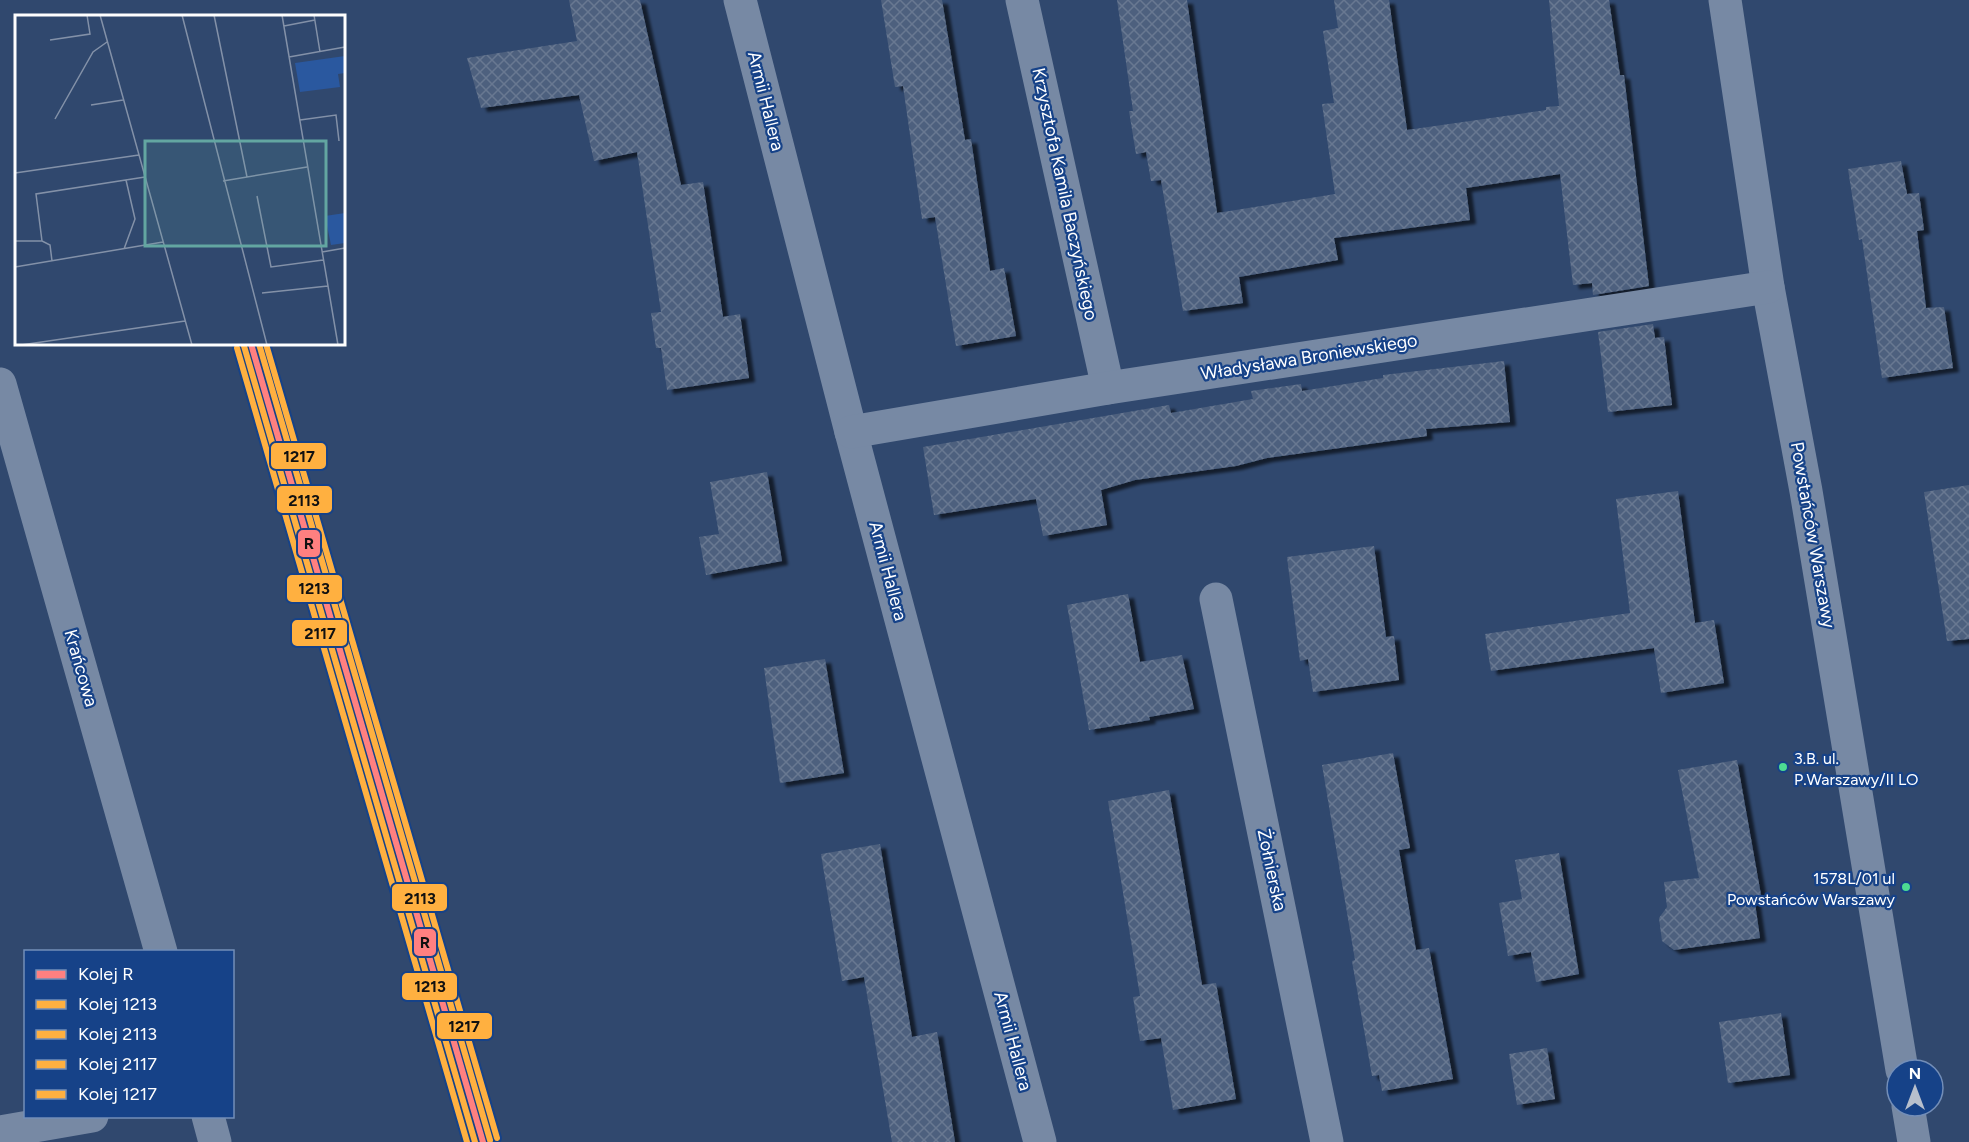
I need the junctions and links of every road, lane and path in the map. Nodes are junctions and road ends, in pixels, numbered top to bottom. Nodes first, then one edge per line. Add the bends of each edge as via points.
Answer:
1 (740, 0) edge
2 (1022, 0) edge
3 (1725, 0) edge
4 (1768, 287) junction
5 (1108, 388) junction
6 (1, 389) edge
7 (851, 432) junction
8 (1216, 599) dead end
9 (161, 950) edge
10 (1900, 1058) edge
11 (80, 1118) edge
12 (209, 1118) edge
13 (1910, 1118) edge
14 (0, 1132) edge
15 (215, 1142) edge
16 (1040, 1142) edge
17 (1328, 1142) edge
18 (1914, 1142) edge

1 - 7 street, Armii Hallera
2 - 5 street, Krzysztofa Kamila Baczyńskiego
3 - 4 street, Powstańców Warszawy
4 - 5 street, Władysława Broniewskiego
4 - 10 street, Powstańców Warszawy via 1806,491
5 - 7 street, Władysława Broniewskiego
6 - 9 street, Krańcowa
7 - 16 street, Armii Hallera
8 - 17 street, Żołnierska
11 - 14 street
12 - 15 street
13 - 18 street

